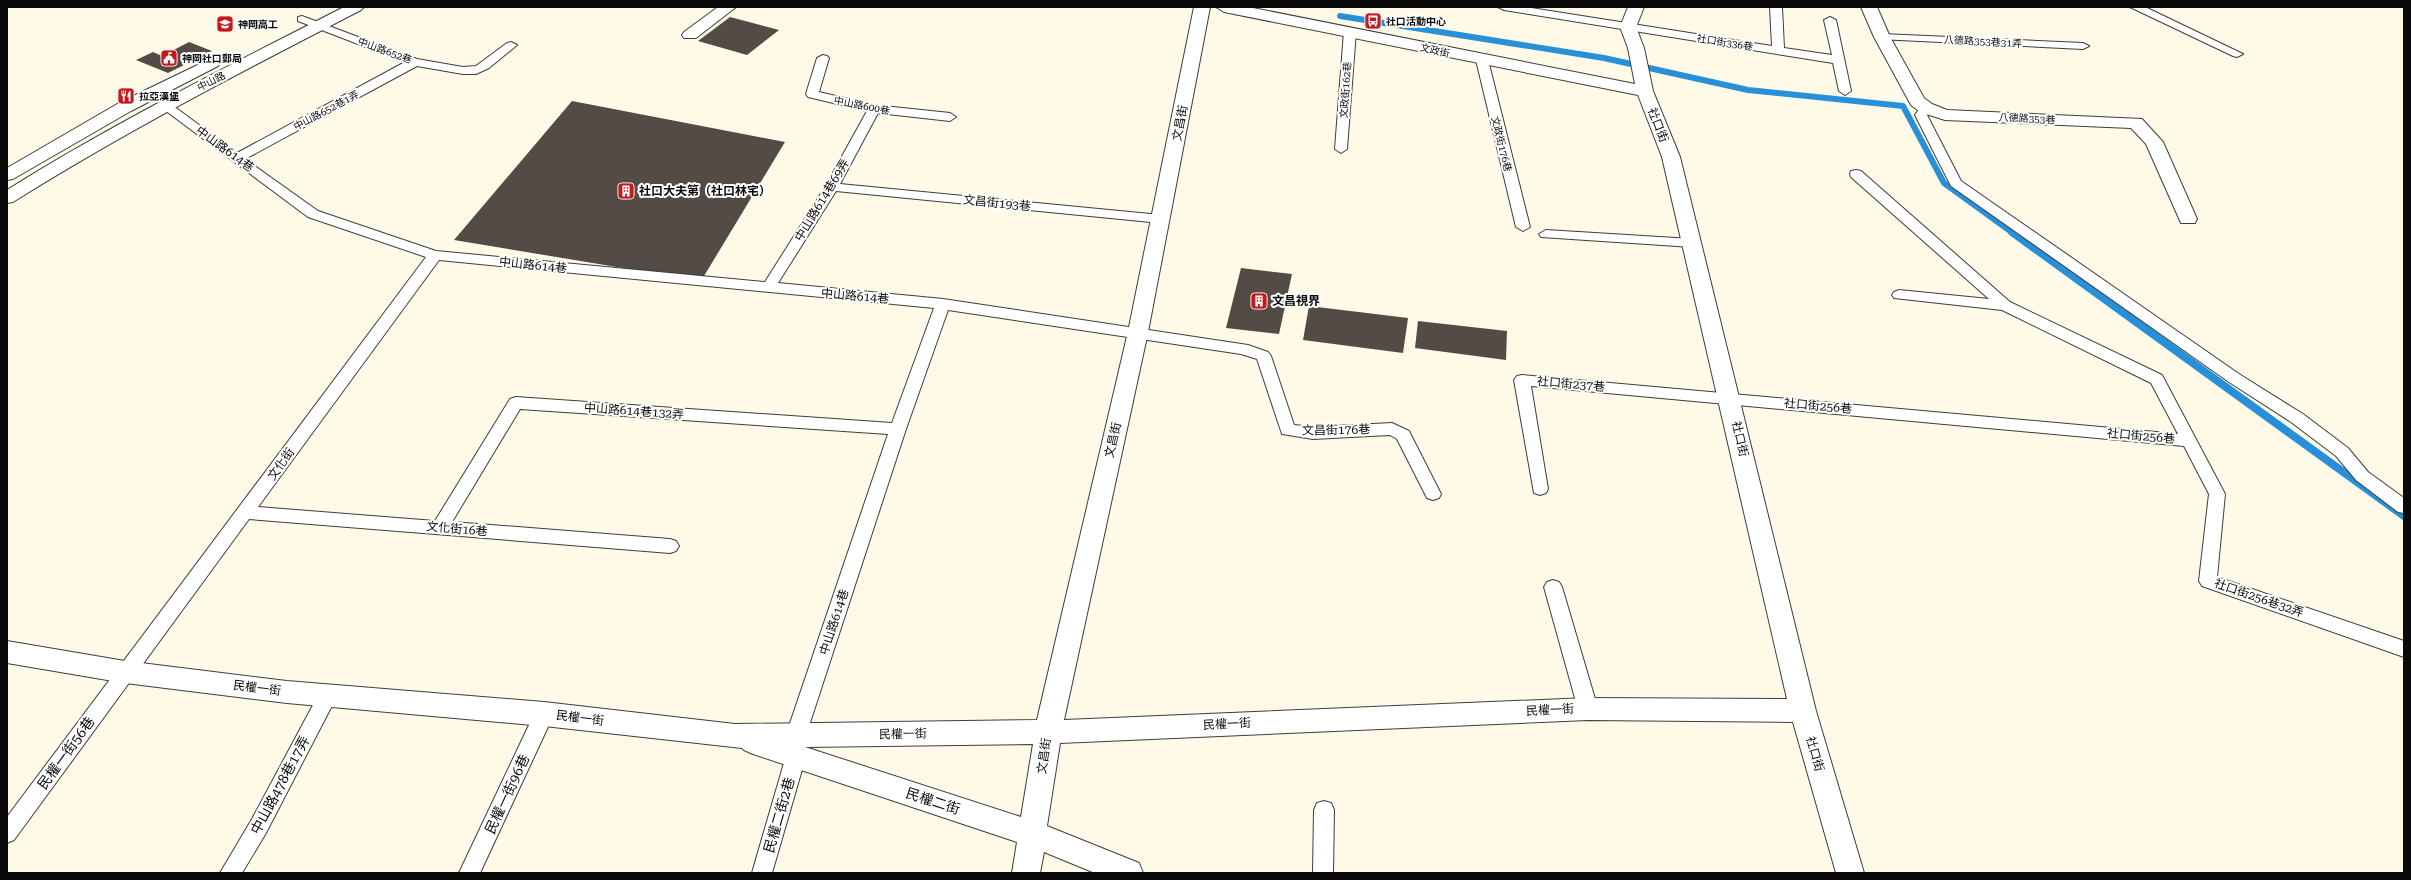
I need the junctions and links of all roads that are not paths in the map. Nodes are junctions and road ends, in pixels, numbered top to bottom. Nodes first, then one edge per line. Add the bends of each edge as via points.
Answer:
1 (326, 7) edge
2 (356, 7) edge
3 (728, 7) edge
4 (1202, 7) edge
5 (1224, 7) edge
6 (1504, 7) edge
7 (1636, 7) edge
8 (1776, 7) edge
9 (1869, 7) edge
10 (2136, 7) edge
11 (302, 19) junction
12 (1830, 20) dead end
13 (319, 25) junction
14 (1628, 27) junction
15 (1350, 31) junction
16 (690, 35) dead end
17 (1882, 36) junction
18 (511, 44) dead end
19 (2083, 46) dead end
20 (1778, 50) junction
21 (2237, 54) dead end
22 (823, 58) dead end
23 (1482, 60) junction
24 (1838, 60) junction
25 (415, 62) junction
26 (1641, 74) junction
27 (1845, 91) dead end
28 (164, 105) junction
29 (1926, 108) junction
30 (874, 109) junction
31 (950, 117) dead end
32 (1341, 149) dead end
33 (237, 158) junction
34 (7, 174) edge
35 (1856, 174) dead end
36 (832, 187) junction
37 (7, 198) edge
38 (1161, 219) junction
39 (2188, 219) dead end
40 (1523, 227) dead end
41 (1546, 234) dead end
42 (1692, 243) junction
43 (435, 255) junction
44 (768, 288) junction
45 (1899, 295) dead end
46 (942, 304) junction
47 (2005, 305) junction
48 (1138, 332) junction
49 (1730, 397) junction
50 (898, 429) junction
51 (2189, 441) junction
52 (1540, 489) dead end
53 (1433, 494) dead end
54 (2404, 507) edge
55 (245, 512) junction
56 (439, 528) junction
57 (670, 546) dead end
58 (1553, 587) dead end
59 (2404, 649) edge
60 (7, 652) edge
61 (125, 672) junction
62 (328, 696) junction
63 (1588, 708) junction
64 (1803, 711) junction
65 (544, 714) junction
66 (1048, 732) junction
67 (735, 736) joint
68 (796, 746) junction
69 (1324, 810) dead end
70 (7, 833) edge
71 (1033, 834) junction
72 (230, 873) edge
73 (469, 873) edge
74 (762, 873) edge
75 (1026, 873) edge
76 (1129, 873) edge
77 (1323, 873) edge
78 (1850, 873) edge

1 - 11 street, 中山路
2 - 13 street, 中山路
3 - 16 street
4 - 38 street, 文昌街
5 - 15 street, 文政街
6 - 14 lane, 社口街336巷
7 - 14 street
8 - 20 lane
9 - 17 street, 八德路353巷
10 - 21 lane
11 - 13 lane, 中山路652巷
11 - 34 street, 中山路 via 124,107
12 - 24 lane
13 - 25 lane, 中山路652巷
13 - 28 street, 中山路
14 - 20 lane, 社口街336巷
14 - 26 street, 社口街
15 - 23 street, 文政街
15 - 32 lane, 文政街162巷
17 - 19 lane, 八德路353巷31弄
17 - 29 street, 八德路353巷 via 1917,101
18 - 25 lane, 中山路652巷 via 476,70 458,70 430,62
20 - 24 lane, 社口街336巷
22 - 30 lane, 中山路600巷 via 812,94
23 - 26 street, 文政街
23 - 40 lane, 文政街176巷
24 - 27 lane
25 - 33 lane, 中山路652巷1弄
26 - 42 street, 社口街 via 1671,158
28 - 33 lane, 中山路614巷
28 - 37 street, 中山路
29 - 39 street, 八德路353巷 via 1945,115 2136,123 2154,142
29 - 54 lane via 1920,115 1956,183 2234,378 2297,418 2342,452 2362,476
30 - 31 lane, 中山路600巷
30 - 36 lane, 中山路614巷69弄
33 - 43 lane, 中山路614巷 via 313,214
35 - 47 lane, 社口街256巷
36 - 38 lane, 文昌街193巷
36 - 44 lane, 中山路614巷69弄
38 - 48 street, 文昌街
41 - 42 lane
42 - 49 street, 社口街
43 - 44 lane, 中山路614巷
43 - 55 lane, 文化街
44 - 46 lane, 中山路614巷
45 - 47 lane
46 - 48 lane, 中山路614巷
46 - 50 lane, 中山路614巷
47 - 51 lane, 社口街256巷 via 2157,379
48 - 53 lane, 文昌街176巷 via 1243,349 1263,356 1288,430 1313,433 1392,429 1403,435
48 - 66 street, 文昌街
49 - 51 lane, 社口街256巷
49 - 52 lane, 社口街237巷 via 1522,380
49 - 64 street, 社口街
50 - 56 lane, 中山路614巷132弄 via 516,404
50 - 68 lane, 中山路614巷
51 - 59 lane, 社口街256巷32弄 via 2217,494 2208,581
55 - 56 lane, 文化街16巷
55 - 61 lane, 文化街
56 - 57 lane, 文化街16巷
58 - 63 lane
60 - 61 street, 民權一街
61 - 62 street, 民權一街
61 - 70 lane, 民權一街56巷
62 - 65 street, 民權一街
62 - 72 lane, 中山路478巷17弄 via 259,826
63 - 64 street, 民權一街 via 1628,711
63 - 66 street, 民權一街
64 - 78 street, 社口街
65 - 67 street, 民權一街
65 - 73 lane, 民權一街96巷
66 - 68 street, 民權一街
66 - 71 street, 文昌街
67 - 68 street, 民權二街
68 - 71 street, 民權二街
68 - 74 lane, 民權二街2巷
69 - 77 lane
71 - 75 street, 文昌街
71 - 76 street, 民權二街

